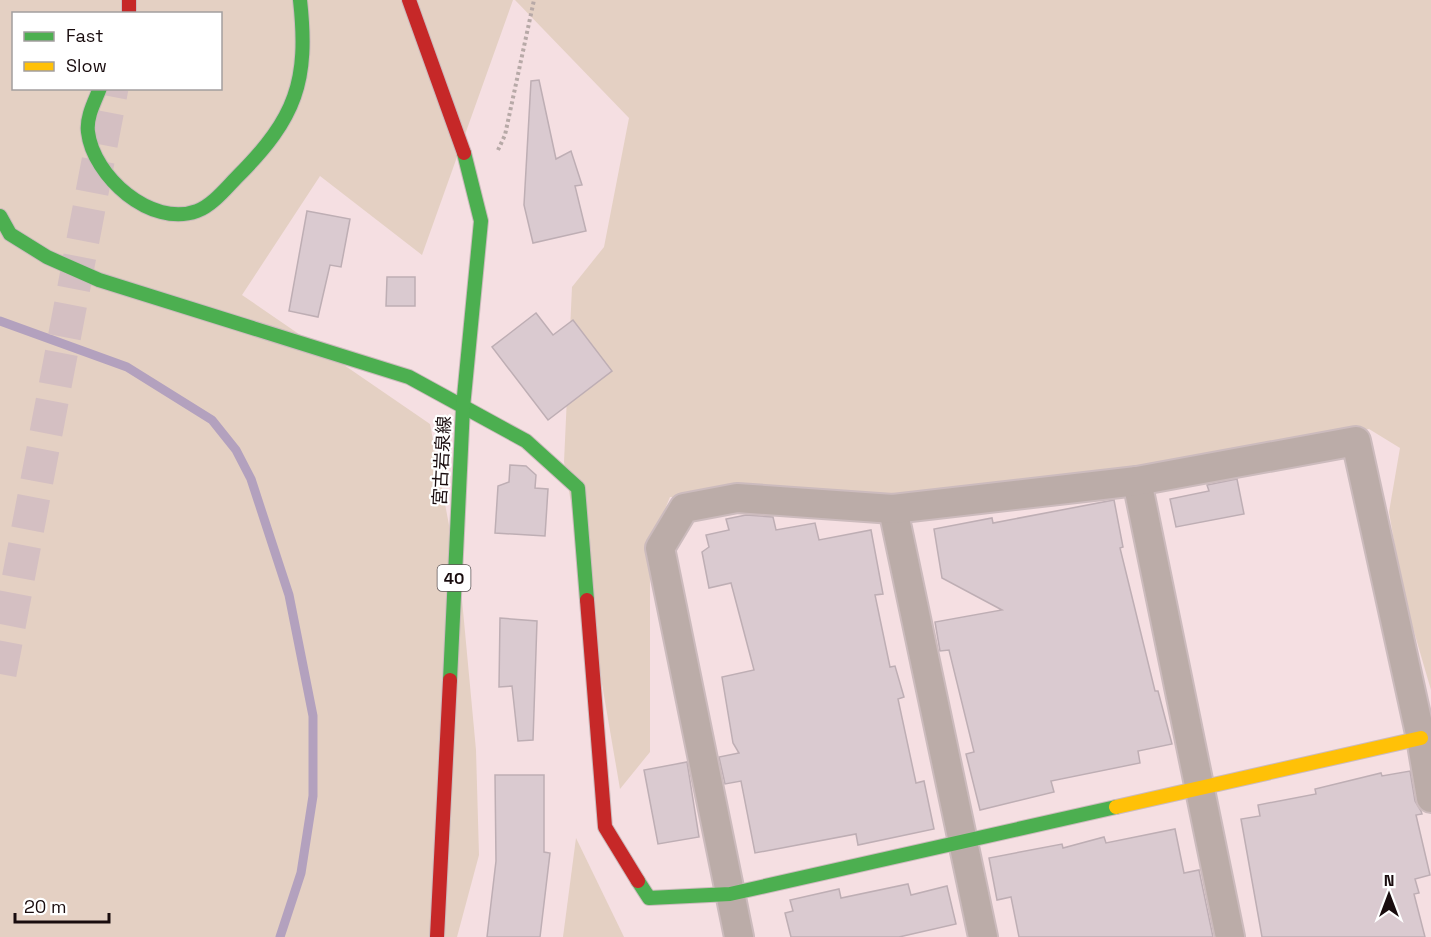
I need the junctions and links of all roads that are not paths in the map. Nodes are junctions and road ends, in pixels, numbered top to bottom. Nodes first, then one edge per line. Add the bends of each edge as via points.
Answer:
1 (300, 0) edge
2 (409, 0) edge
3 (99, 90) edge
4 (0, 216) edge
5 (463, 407) junction
6 (1137, 481) junction
7 (892, 509) junction
8 (1421, 738) junction
9 (1199, 787) junction
10 (1431, 798) edge
11 (964, 839) junction
12 (730, 894) junction
13 (437, 937) edge
14 (739, 937) edge
15 (983, 937) edge
16 (1230, 937) edge

1 - 3 street via 305,48 301,82 292,108 272,141 197,211 164,214 125,194 101,165 88,132
2 - 5 street, 宮古岩泉線 / 40 via 461,139 481,221
4 - 5 street via 10,234 38,252 99,280 409,377
5 - 12 street via 526,441 578,488 605,827 649,898
5 - 13 street, 宮古岩泉線 / 40
6 - 7 street
6 - 8 street via 1356,441
6 - 9 street
7 - 11 street
7 - 12 street via 736,498 684,508 660,548
8 - 9 street
8 - 10 street
9 - 11 street
9 - 16 street
11 - 12 street
11 - 15 street
12 - 14 street

